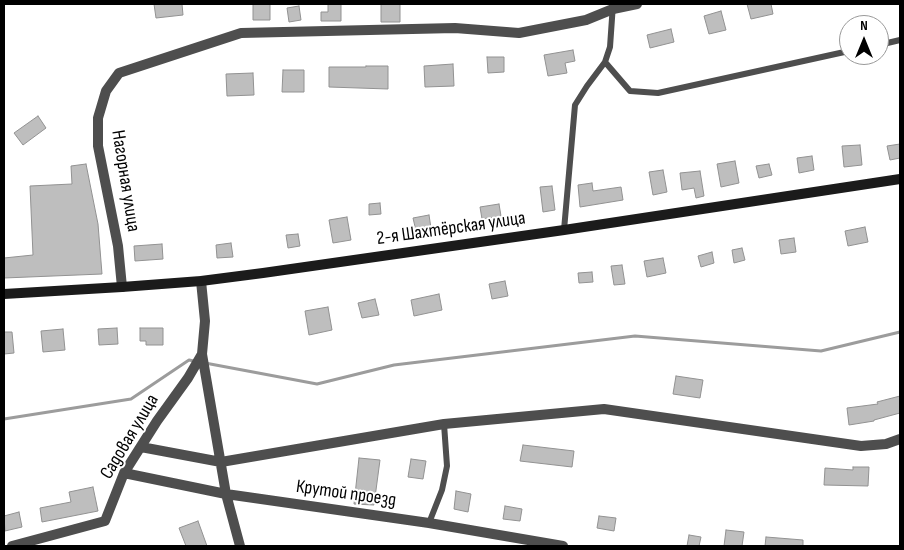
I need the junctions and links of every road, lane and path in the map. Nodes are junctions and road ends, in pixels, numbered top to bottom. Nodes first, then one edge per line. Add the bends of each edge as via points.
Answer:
1 (637, 4) edge
2 (613, 6) edge
3 (839, 53) edge
4 (605, 62) junction
5 (900, 179) edge
6 (564, 230) junction
7 (201, 280) junction
8 (122, 287) junction
9 (4, 294) edge
10 (202, 354) junction
11 (444, 424) junction
12 (900, 439) edge
13 (141, 447) junction
14 (221, 462) junction
15 (124, 473) junction
16 (226, 494) junction
17 (429, 524) junction
18 (12, 546) edge
19 (240, 546) edge
20 (563, 546) edge

1 - 2 street, Нагорная улица
2 - 4 lane via 610,48
2 - 8 street, Нагорная улица via 586,20 519,33 455,28 241,33 119,73 106,91 98,118 98,146 118,246
3 - 4 lane via 658,93 630,91
4 - 6 lane via 575,105
5 - 6 main road, 2-я Шахтёрская улица
6 - 7 main road, 2-я Шахтёрская улица
7 - 8 main road, 2-я Шахтёрская улица
7 - 10 street, Садовая улица via 206,321
8 - 9 main road, 2-я Шахтёрская улица
10 - 13 street, Садовая улица
10 - 14 street
11 - 12 street via 604,409 861,446
11 - 14 street
11 - 17 lane via 447,466
13 - 14 street
13 - 15 street, Садовая улица
14 - 16 street
15 - 16 street, Крутой проезд
15 - 18 street, Садовая улица via 105,521
16 - 17 street, Крутой проезд
16 - 19 street
17 - 20 street, Крутой проезд

